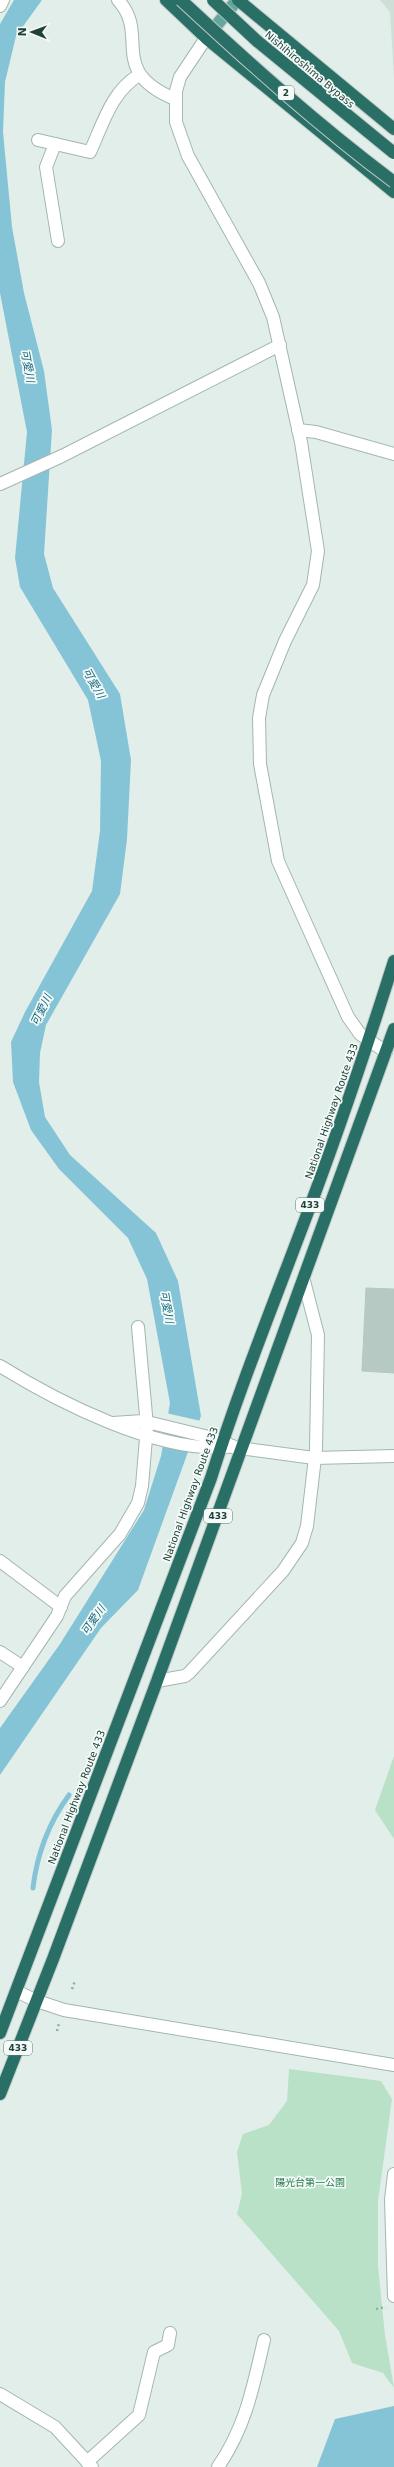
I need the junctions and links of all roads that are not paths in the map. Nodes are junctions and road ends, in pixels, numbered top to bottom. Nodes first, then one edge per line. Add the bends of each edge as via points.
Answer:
1 (3, 0) edge
2 (118, 0) edge
3 (166, 0) edge
4 (181, 0) edge
5 (213, 0) edge
6 (238, 0) edge
7 (0, 6) edge
8 (206, 38) junction
9 (139, 75) junction
10 (175, 99) junction
11 (394, 129) edge
12 (38, 140) dead end
13 (55, 144) junction
14 (394, 153) edge
15 (394, 182) edge
16 (394, 192) edge
17 (58, 242) dead end
18 (280, 345) junction
19 (298, 430) junction
20 (394, 454) edge
21 (0, 484) edge
22 (394, 961) edge
23 (394, 1029) edge
24 (368, 1040) junction
25 (386, 1052) junction
26 (304, 1281) junction
27 (138, 1327) dead end
28 (0, 1366) edge
29 (102, 1420) junction
30 (150, 1423) junction
31 (147, 1435) junction
32 (221, 1445) junction
33 (242, 1449) junction
34 (394, 1456) edge
35 (314, 1458) junction
36 (0, 1561) edge
37 (61, 1607) junction
38 (0, 1652) edge
39 (23, 1667) junction
40 (157, 1681) junction
41 (0, 1701) edge
42 (16, 1991) junction
43 (37, 2001) junction
44 (0, 2033) edge
45 (394, 2065) edge
46 (0, 2094) edge
47 (394, 2174) edge
48 (394, 2296) edge
49 (170, 2333) dead end
50 (264, 2340) dead end
51 (0, 2394) edge
52 (89, 2464) edge
53 (218, 2467) edge

1 - 7 street
2 - 9 street via 124,7 131,32 134,64
3 - 8 highway, 2
4 - 15 highway, 2, bridge via 244,58
5 - 14 highway, Nishihiroshima Bypass / 2, bridge via 257,41
6 - 8 main road
6 - 11 highway, Nishihiroshima Bypass
8 - 10 street via 180,77
8 - 16 highway, 2
9 - 10 street via 157,91
9 - 13 street via 126,83 115,98 90,152
10 - 18 street via 176,122 184,147 267,299
12 - 13 street
13 - 17 street via 46,168
18 - 19 street
18 - 21 street via 62,456
19 - 20 street via 316,432
19 - 24 street via 316,534 317,568 310,590 263,695 259,718 260,764 278,860 348,1017
22 - 24 highway, National Highway Route 433 / 433
23 - 25 highway, 433
24 - 25 street
24 - 32 highway, National Highway Route 433 / 433 via 306,1218
25 - 26 highway, 433
26 - 33 highway, 433
26 - 35 street via 318,1335
27 - 30 street
28 - 29 street
29 - 30 street
29 - 31 street
30 - 31 street
30 - 32 street via 202,1435
31 - 32 street via 198,1447
31 - 37 street via 142,1486 130,1519 99,1559 67,1593
32 - 33 street
32 - 42 highway, National Highway Route 433 / 433
33 - 35 street
33 - 40 highway, 433
34 - 35 street
35 - 40 street via 306,1526 294,1558 187,1675
36 - 37 street
37 - 39 street
38 - 39 street
39 - 41 street
40 - 43 highway, 433
42 - 43 street
42 - 44 highway, National Highway Route 433 / 433
43 - 45 street via 64,2010
43 - 46 highway, 433
47 - 48 street via 391,2200
49 - 52 street via 168,2346 154,2352 139,2415
50 - 53 street via 247,2413
51 - 52 street via 56,2427

